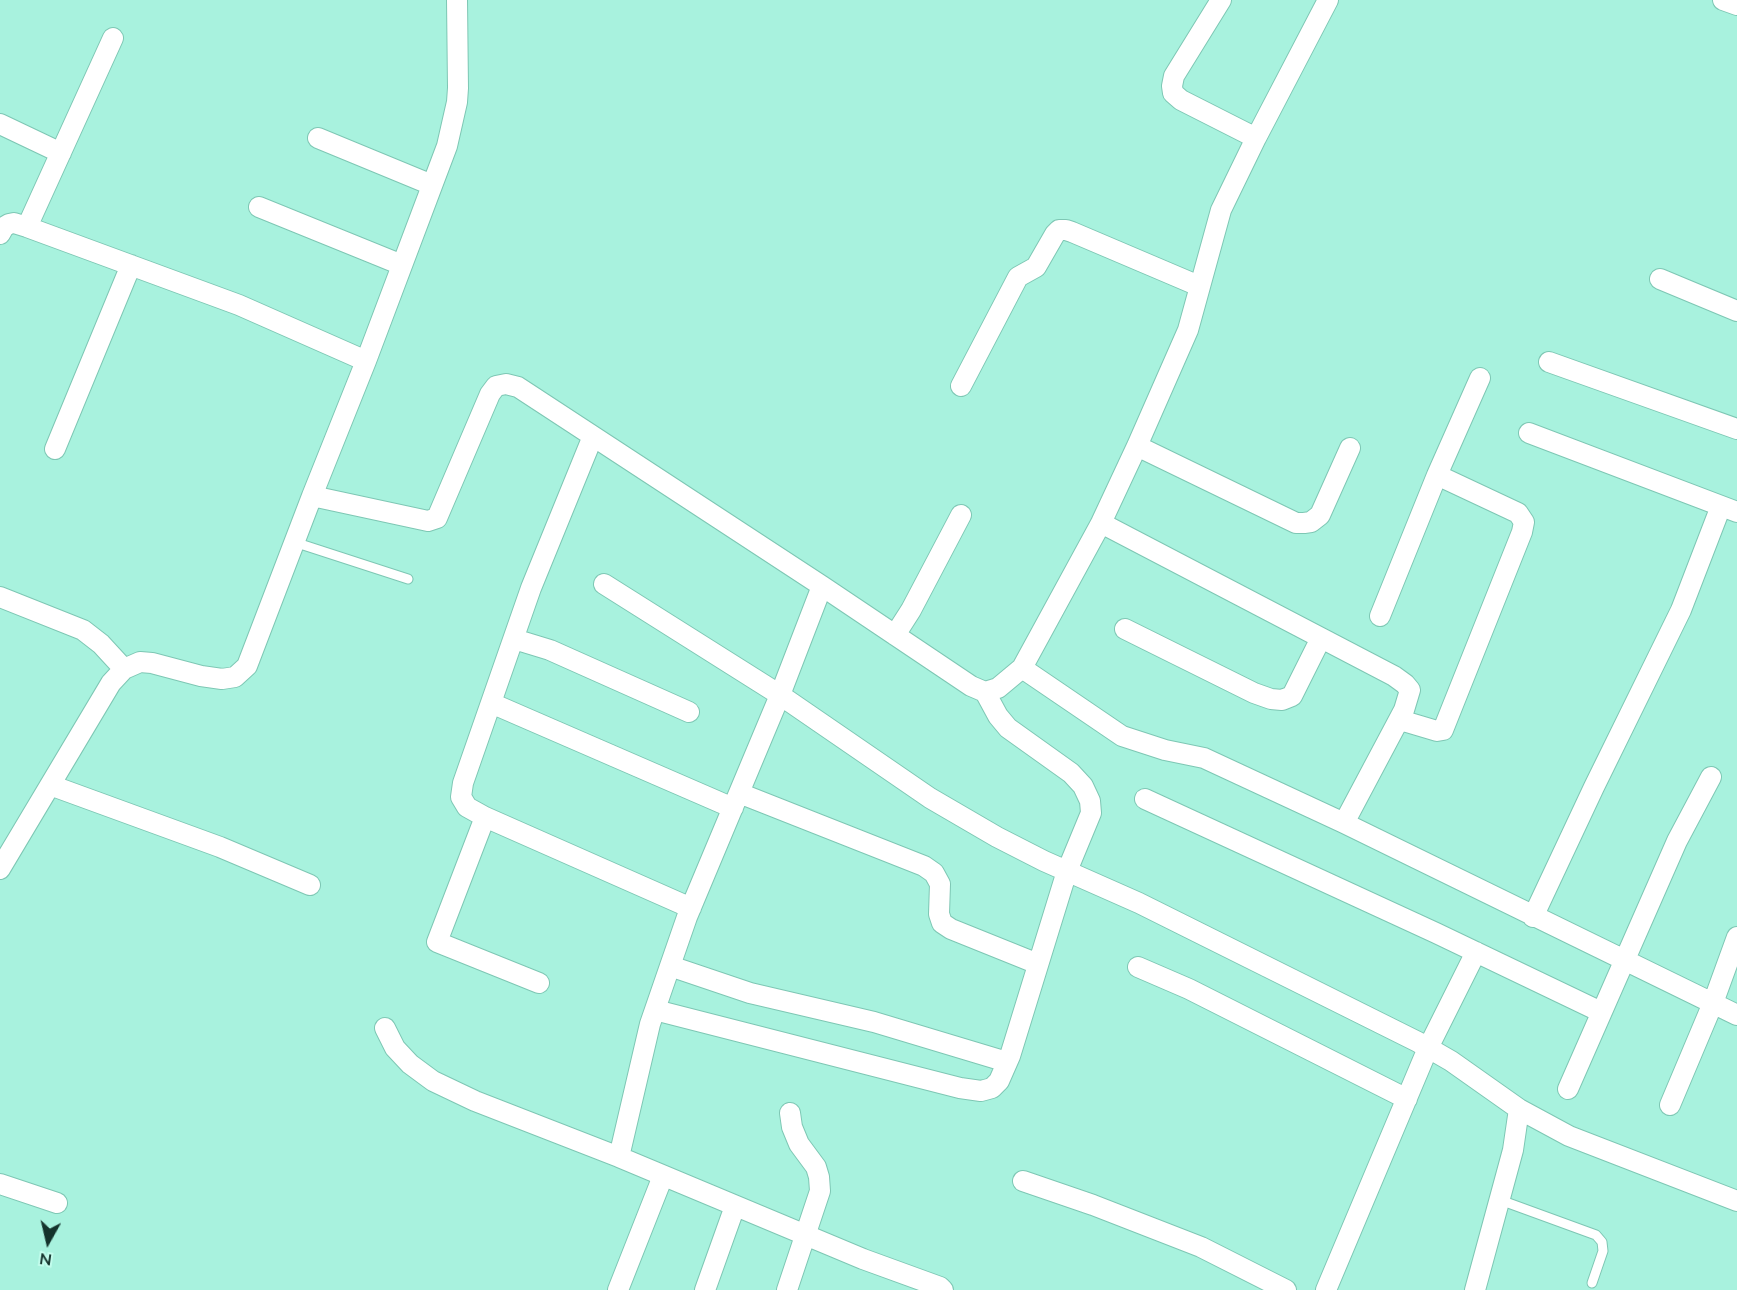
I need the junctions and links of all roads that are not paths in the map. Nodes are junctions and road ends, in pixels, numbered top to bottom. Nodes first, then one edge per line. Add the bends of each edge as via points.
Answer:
1 (457, 0) edge
2 (1221, 0) edge
3 (1328, 0) edge
4 (1723, 0) edge
5 (1737, 5) edge
6 (113, 38) dead end
7 (0, 124) edge
8 (318, 138) dead end
9 (1256, 138) junction
10 (61, 153) junction
11 (432, 185) junction
12 (259, 207) dead end
13 (27, 226) junction
14 (0, 234) edge
15 (131, 265) junction
16 (402, 265) junction
17 (1660, 279) dead end
18 (1199, 286) junction
19 (1737, 311) edge
20 (366, 362) junction
21 (1549, 362) dead end
22 (1480, 378) dead end
23 (961, 386) dead end
24 (1737, 429) edge
25 (1529, 433) dead end
26 (593, 436) junction
27 (1137, 446) junction
28 (1350, 448) dead end
29 (55, 449) dead end
30 (1437, 476) junction
31 (312, 496) junction
32 (1729, 509) edge
33 (961, 515) dead end
34 (1101, 523) junction
35 (294, 542) junction
36 (408, 579) dead end
37 (604, 584) dead end
38 (822, 586) junction
39 (0, 597) edge
40 (1380, 616) dead end
41 (1125, 629) dead end
42 (895, 635) junction
43 (1321, 638) junction
44 (514, 639) junction
45 (1022, 668) junction
46 (124, 669) junction
47 (985, 692) junction
48 (780, 695) junction
49 (491, 703) junction
50 (688, 711) dead end
51 (1400, 720) junction
52 (1711, 777) dead end
53 (50, 785) junction
54 (1145, 799) dead end
55 (736, 801) junction
56 (485, 817) junction
57 (1344, 823) junction
58 (0, 869) edge
59 (1067, 871) junction
60 (310, 885) dead end
61 (691, 908) junction
62 (1533, 917) junction
63 (1737, 937) edge
64 (1476, 952) junction
65 (1624, 960) junction
66 (1038, 964) junction
67 (670, 966) junction
68 (1138, 967) dead end
69 (539, 983) dead end
70 (1713, 1003) junction
71 (655, 1010) junction
72 (1601, 1012) junction
73 (1737, 1015) edge
74 (385, 1028) dead end
75 (1428, 1048) junction
76 (1007, 1062) junction
77 (1568, 1089) dead end
78 (1407, 1099) junction
79 (1670, 1105) dead end
80 (1519, 1109) junction
81 (790, 1113) dead end
82 (619, 1157) junction
83 (663, 1176) junction
84 (1023, 1181) dead end
85 (0, 1184) edge
86 (1500, 1200) junction
87 (1737, 1201) edge
88 (57, 1203) dead end
89 (735, 1206) junction
90 (806, 1235) junction
91 (1592, 1283) dead end
92 (618, 1290) edge
93 (705, 1290) edge
94 (787, 1290) edge
95 (943, 1290) edge
96 (1286, 1290) edge
97 (1326, 1290) edge
98 (1475, 1290) edge

1 - 11 street via 457,102 447,146
2 - 9 street via 1174,76 1173,93
3 - 9 street
4 - 5 street
6 - 10 street
7 - 10 street
8 - 11 street
9 - 18 street via 1221,210
10 - 13 street
11 - 16 street
12 - 16 street
13 - 14 street via 9,224
13 - 15 street
15 - 20 street via 239,305
15 - 29 street
16 - 20 street
17 - 19 street
18 - 23 street via 1059,230 1036,267 1018,277
18 - 27 street via 1188,330
20 - 31 street
21 - 24 street
22 - 30 street
25 - 32 street
26 - 31 street via 518,387 496,386 437,518 428,520
26 - 38 street
26 - 44 street
27 - 28 street via 1296,523 1311,522 1320,515
27 - 34 street
30 - 40 street
30 - 51 street via 1518,513 1524,522 1443,730
31 - 35 street
32 - 62 street
33 - 42 street
34 - 43 street
34 - 45 street
35 - 36 lane
35 - 46 street via 247,666 235,677 201,676 140,662
37 - 48 street
38 - 42 street
38 - 48 street
39 - 46 street via 83,630
41 - 43 street via 1254,693 1282,700 1292,696
42 - 47 street
43 - 51 street via 1405,684 1410,690
44 - 49 street
44 - 50 street via 550,650
45 - 47 street via 998,688
45 - 57 street via 1122,736 1204,758
46 - 53 street via 111,683
47 - 59 street via 1008,728 1071,773 1090,801 1090,813
48 - 55 street
48 - 59 street via 930,798
49 - 55 street
49 - 56 street via 461,797 467,807
51 - 57 street
52 - 65 street via 1677,841
53 - 58 street
53 - 60 street via 220,847
54 - 64 street
55 - 61 street
55 - 66 street via 924,866 940,884 942,923
56 - 61 street
56 - 69 street via 437,942
57 - 62 street
59 - 66 street
59 - 75 street
61 - 67 street
62 - 65 street
63 - 70 street
64 - 72 street
64 - 75 street
65 - 70 street
65 - 72 street
66 - 76 street
67 - 71 street
67 - 76 street via 750,993 874,1022
68 - 78 street
70 - 73 street
70 - 79 street
71 - 76 street via 960,1088 992,1088
71 - 82 street
72 - 77 street
74 - 82 street via 395,1048 433,1081
75 - 78 street
75 - 80 street
78 - 97 street
80 - 86 street
80 - 87 street via 1569,1136
81 - 90 street via 799,1144 819,1177 820,1191
82 - 83 street
83 - 89 street
83 - 92 street
84 - 96 street via 1201,1247
85 - 88 street
86 - 91 lane via 1596,1235 1603,1251
86 - 98 street
89 - 90 street
89 - 93 street
90 - 94 street
90 - 95 street

